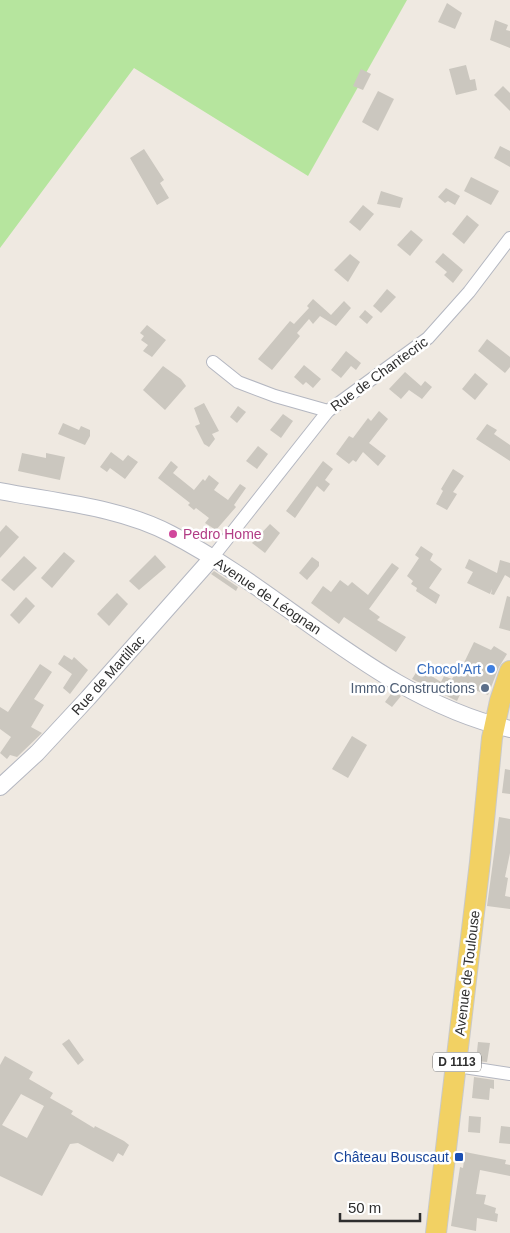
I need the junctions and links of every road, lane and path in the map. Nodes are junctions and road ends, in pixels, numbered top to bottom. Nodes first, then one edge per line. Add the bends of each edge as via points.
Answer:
1 (510, 238) edge
2 (213, 362) dead end
3 (328, 411) junction
4 (0, 491) edge
5 (212, 558) junction
6 (510, 671) edge
7 (502, 727) edge
8 (0, 787) edge
9 (457, 1066) junction
10 (510, 1074) edge
11 (436, 1233) edge

1 - 3 street, Rue de Chantecric via 463,300 428,338
2 - 3 street via 238,382
3 - 5 street, Rue de Chantecric
4 - 5 street, Avenue de Léognan via 127,517 169,533
5 - 7 street, Avenue de Léognan via 384,675 434,703
5 - 8 street, Rue de Martillac via 88,698
6 - 7 main road, D 1113
7 - 9 main road, Avenue de Toulouse / D 1113 via 483,833
9 - 10 street
9 - 11 main road, Avenue de Toulouse / D 1113

